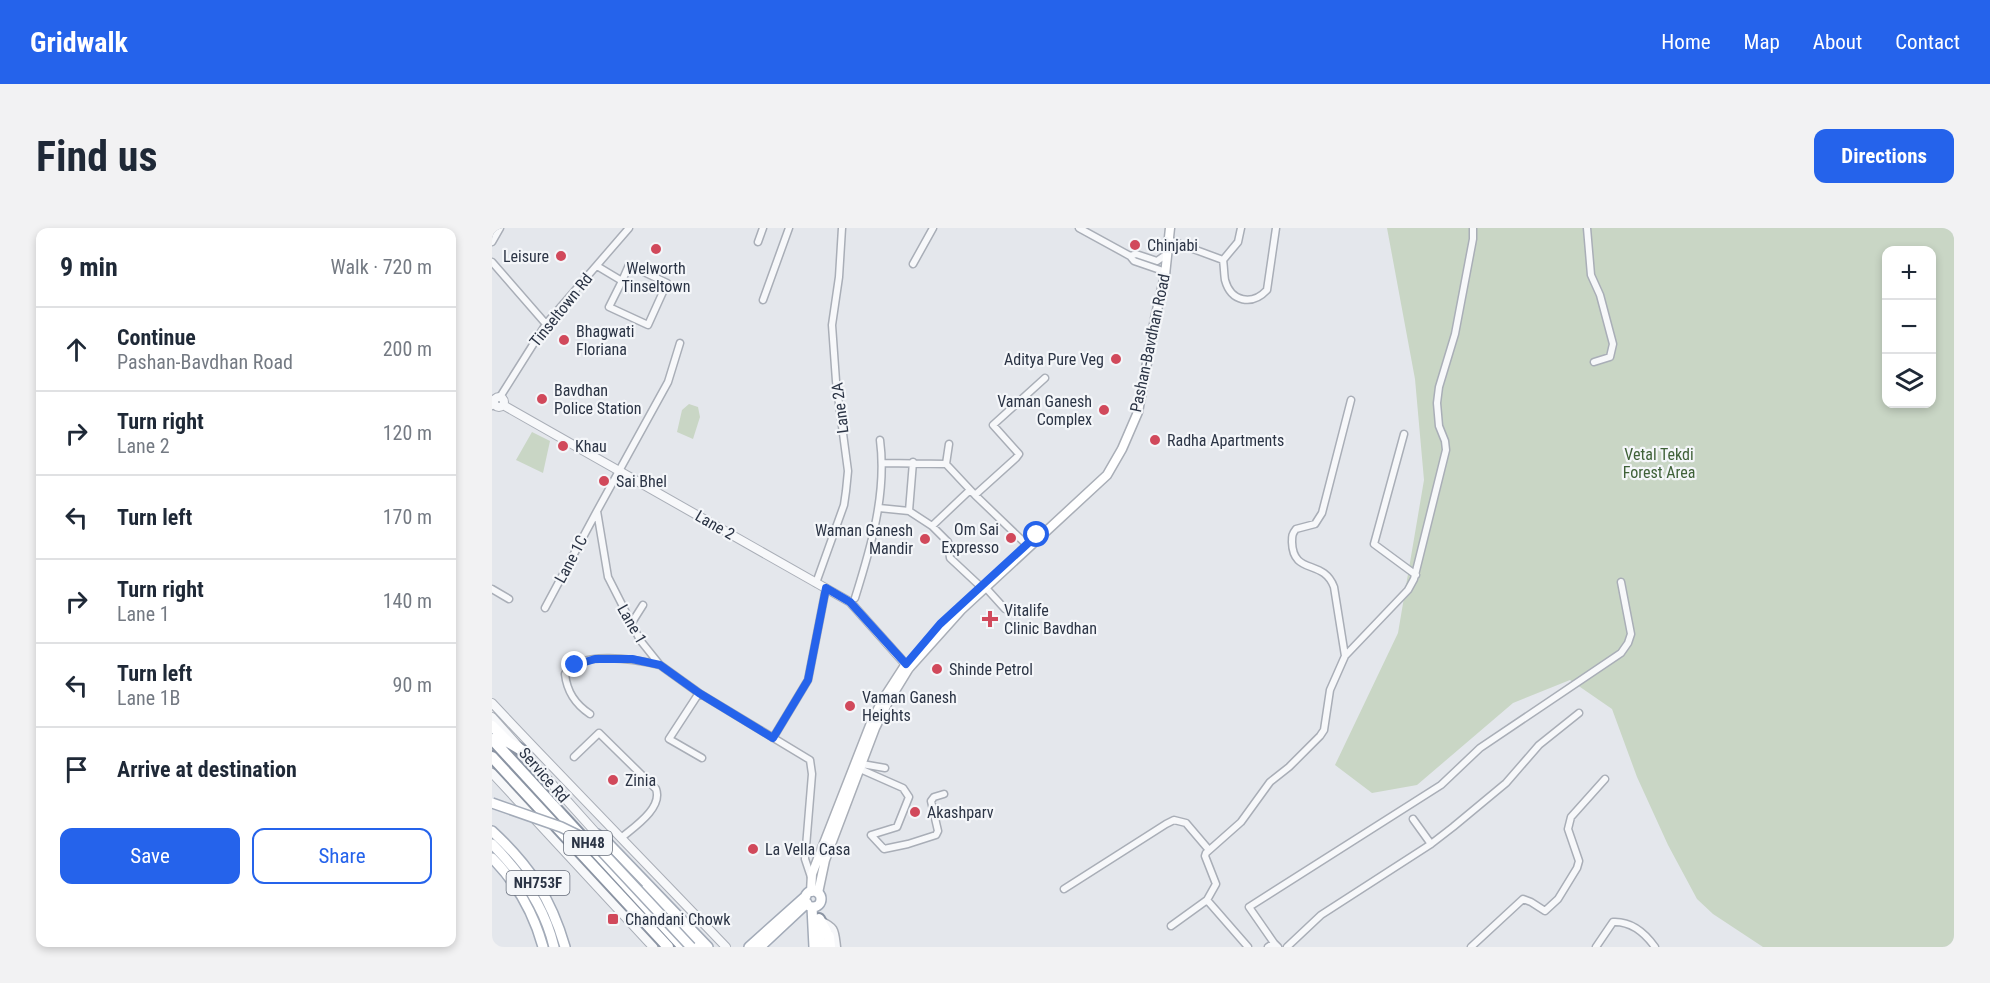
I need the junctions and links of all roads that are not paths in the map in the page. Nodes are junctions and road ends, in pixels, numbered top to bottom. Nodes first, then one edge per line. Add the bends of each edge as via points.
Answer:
1 (500, 228) edge
2 (629, 228) edge
3 (763, 228) edge
4 (789, 228) edge
5 (842, 228) edge
6 (933, 228) edge
7 (1079, 228) edge
8 (1170, 228) edge
9 (1241, 228) edge
10 (1276, 228) edge
11 (1473, 228) edge
12 (1587, 228) edge
13 (1169, 240) junction
14 (492, 242) edge
15 (758, 242) dead end
16 (1167, 254) junction
17 (1130, 256) junction
18 (1223, 260) junction
19 (492, 262) edge
20 (913, 264) dead end
21 (597, 266) junction
22 (1166, 272) junction
23 (622, 281) junction
24 (763, 300) dead end
25 (546, 324) junction
26 (680, 343) dead end
27 (1594, 362) dead end
28 (1045, 378) dead end
29 (492, 388) edge
30 (1351, 400) dead end
31 (497, 402) edge
32 (1404, 434) dead end
33 (880, 440) dead end
34 (949, 444) dead end
35 (913, 462) junction
36 (883, 463) junction
37 (946, 464) junction
38 (618, 470) junction
39 (972, 493) junction
40 (879, 508) junction
41 (597, 511) junction
42 (909, 511) junction
43 (932, 525) junction
44 (1044, 533) junction
45 (1026, 544) junction
46 (1416, 575) junction
47 (1621, 582) dead end
48 (816, 583) junction
49 (983, 587) junction
50 (826, 588) junction
51 (492, 589) edge
52 (855, 598) dead end
53 (509, 599) dead end
54 (643, 605) dead end
55 (545, 608) dead end
56 (1005, 609) dead end
57 (631, 624) junction
58 (1345, 656) junction
59 (660, 665) junction
60 (907, 666) junction
61 (699, 693) junction
62 (492, 703) edge
63 (1579, 713) dead end
64 (590, 714) dead end
65 (492, 717) edge
66 (492, 726) edge
67 (773, 738) junction
68 (492, 740) edge
69 (523, 751) junction
70 (574, 757) dead end
71 (492, 758) edge
72 (702, 758) dead end
73 (861, 766) junction
74 (885, 768) dead end
75 (492, 773) edge
76 (1605, 779) dead end
77 (944, 794) dead end
78 (492, 803) edge
79 (1413, 819) dead end
80 (492, 831) edge
81 (597, 834) junction
82 (621, 838) junction
83 (492, 844) edge
84 (1431, 844) junction
85 (1209, 850) junction
86 (492, 858) edge
87 (811, 877) junction
88 (1064, 889) dead end
89 (812, 899) junction
90 (1207, 900) junction
91 (819, 919) junction
92 (1171, 926) dead end
93 (1274, 946) edge
94 (543, 947) edge
95 (554, 947) edge
96 (565, 947) edge
97 (653, 947) edge
98 (668, 947) edge
99 (683, 947) edge
100 (690, 947) edge
101 (698, 947) edge
102 (708, 947) edge
103 (726, 947) edge
104 (749, 947) edge
105 (760, 947) edge
106 (814, 947) edge
107 (821, 947) edge
108 (830, 947) edge
109 (837, 947) edge
110 (1248, 947) edge
111 (1287, 947) edge
112 (1471, 947) edge
113 (1596, 947) edge
114 (1655, 947) edge

1 - 14 street
2 - 21 street, Tinseltown Rd
3 - 15 street
4 - 24 street
5 - 48 street, Lane 2A via 832,325 848,471 844,505
6 - 20 street
7 - 17 street
8 - 13 main road, Pashan-Bavdhan Road
9 - 18 street via 1238,242
10 - 18 street via 1267,290 1256,299 1246,301 1230,291
11 - 46 street via 1455,334 1439,387 1439,426 1446,450
12 - 27 street via 1591,275 1613,344 1610,357
13 - 16 main road, Pashan-Bavdhan Road
13 - 18 street
16 - 17 street via 1157,261 1136,254
16 - 22 main road, Pashan-Bavdhan Road
17 - 22 street
19 - 25 street
21 - 23 street
21 - 25 street, Tinseltown Rd
22 - 44 main road, Pashan-Bavdhan Road via 1138,412 1122,449 1107,475
23 - 23 street via 629,265 667,283 648,325 609,307
25 - 31 street, Tinseltown Rd
26 - 38 street via 668,382
28 - 39 street via 993,425 1019,454
29 - 31 street
30 - 58 street via 1322,513 1315,524 1296,529 1292,535 1293,552 1299,563 1320,570 1331,579
31 - 38 street, Lane 2
32 - 46 street via 1374,544
33 - 36 street
34 - 37 street
35 - 36 street
35 - 37 street
35 - 42 street
36 - 40 street
37 - 39 street
38 - 41 street
38 - 48 street, Lane 2
39 - 43 street
39 - 45 street
40 - 42 street
40 - 52 street
41 - 55 street, Lane 1C
41 - 57 street, Lane 1 via 608,576
42 - 43 street
43 - 49 street via 948,542 950,558
44 - 45 main road, Pashan-Bavdhan Road
44 - 49 main road, Pashan-Bavdhan Road
45 - 49 main road, Pashan-Bavdhan Road
46 - 58 street via 1408,590
47 - 93 street via 1630,634 1621,653 1480,748 1434,790 1249,907
48 - 50 street, Lane 2
49 - 56 street
49 - 60 main road, Pashan-Bavdhan Road via 940,624
50 - 60 street, Lane 2 via 850,602
50 - 67 street via 808,680
51 - 53 street
54 - 57 street
57 - 59 street, Lane 1
58 - 85 street via 1330,690 1320,736 1270,782 1241,822
59 - 61 street, Lane 1
59 - 64 street via 632,659 595,659 567,670 570,694
60 - 73 main road, Pashan-Bavdhan Road via 875,728
60 - 87 main road, Pashan-Bavdhan Road via 890,686 871,723
61 - 67 street, Lane 1
61 - 72 street via 669,739
62 - 82 street
63 - 84 street via 1539,745 1506,783
65 - 69 street, Service Rd
66 - 69 highway
67 - 87 street, Lane 1 via 810,760 806,859
68 - 99 highway, NH48
69 - 81 street, Service Rd
70 - 82 street via 599,733 656,789 655,806
71 - 98 highway, NH48
73 - 74 street
73 - 77 street via 908,793 897,827 871,835 884,849 936,835 931,801
73 - 89 main road, Pashan-Bavdhan Road
75 - 97 street
76 - 112 street via 1570,817 1568,829 1579,861 1558,899 1545,911 1523,899
78 - 100 main road, bridge via 594,843
79 - 84 street
80 - 96 main road, NH753F via 518,856 544,892
81 - 101 main road
81 - 102 main road
82 - 103 street
83 - 95 main road via 534,898
84 - 111 street via 1321,915
85 - 88 street via 1186,823 1174,820
85 - 90 street via 1205,856 1216,884
86 - 94 main road, NH753F via 525,901
87 - 89 main road, Pashan-Bavdhan Road
89 - 91 main road, Pashan-Bavdhan Road
89 - 104 main road
89 - 105 main road
89 - 106 main road, Pashan-Bavdhan Road
90 - 92 street
90 - 110 street
91 - 107 main road, Pashan-Bavdhan Road
91 - 108 highway
91 - 109 street via 831,924
113 - 114 street via 1613,922 1638,929

